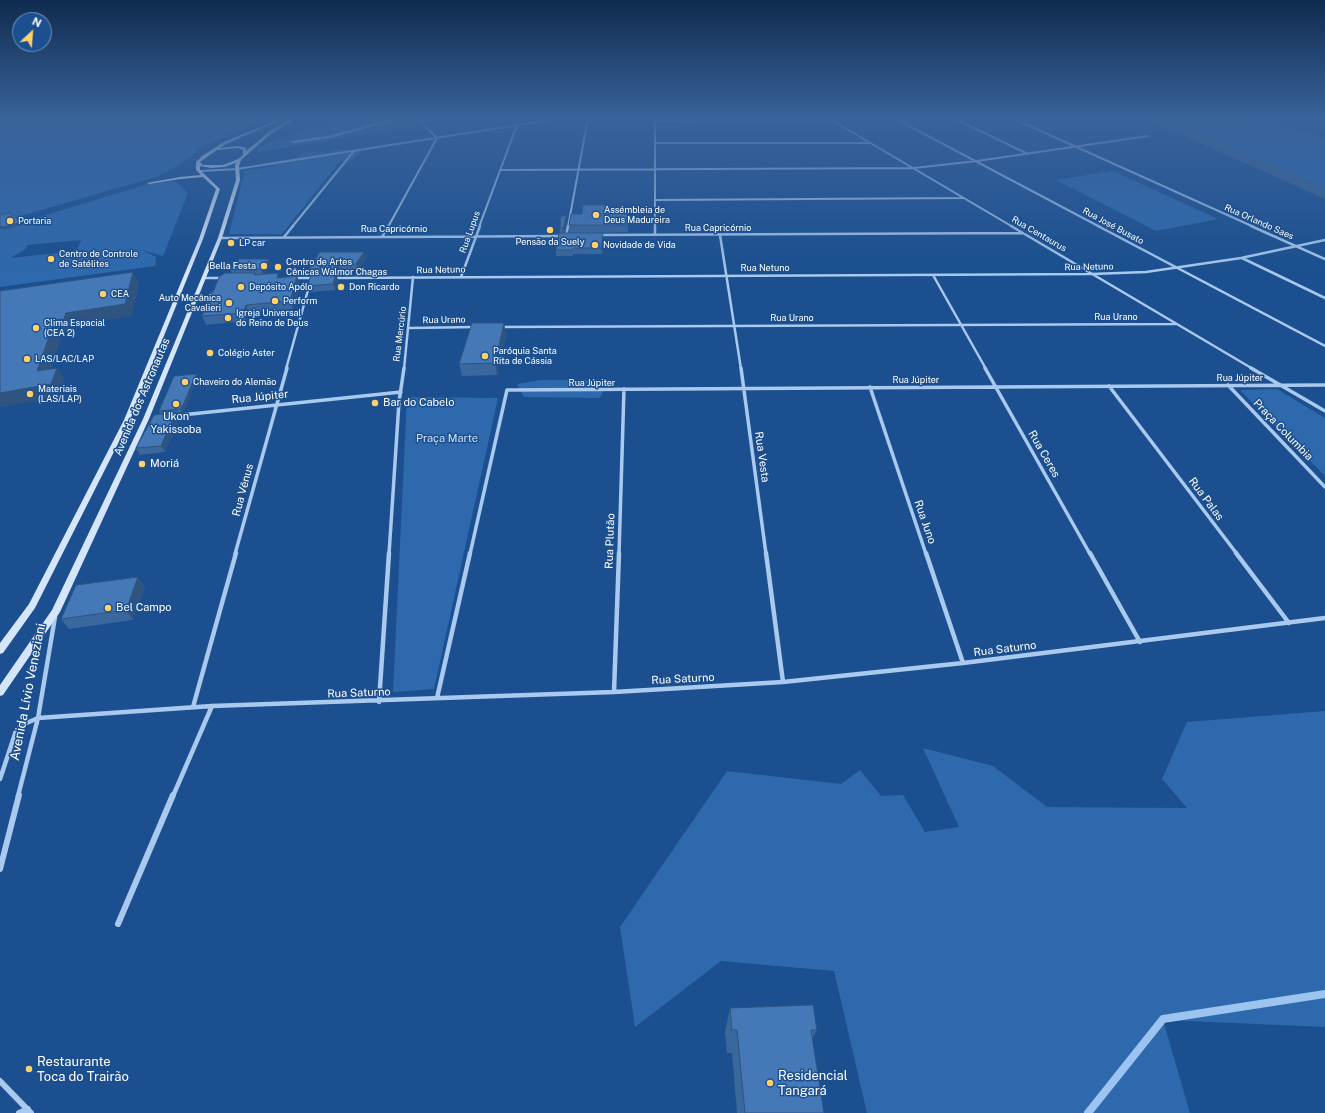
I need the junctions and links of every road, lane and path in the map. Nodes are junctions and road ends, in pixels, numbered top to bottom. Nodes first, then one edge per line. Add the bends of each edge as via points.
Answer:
1 (237, 169) edge
2 (200, 170) edge
3 (231, 170) edge
4 (338, 170) edge
5 (419, 170) edge
6 (500, 170) joint
7 (579, 170) junction
8 (655, 170) junction
9 (663, 170) edge
10 (917, 170) edge
11 (994, 170) edge
12 (1127, 170) edge
13 (203, 174) junction
14 (149, 183) dead end
15 (964, 198) junction
16 (655, 200) junction
17 (1023, 233) junction
18 (655, 235) junction
19 (720, 235) junction
20 (476, 236) junction
21 (566, 236) junction
22 (572, 236) edge
23 (593, 236) edge
24 (284, 237) junction
25 (382, 237) junction
26 (220, 238) junction
27 (1325, 240) edge
28 (1296, 246) junction
29 (1241, 258) junction
30 (1325, 259) edge
31 (1178, 268) junction
32 (933, 274) junction
33 (1092, 274) junction
34 (727, 275) junction
35 (414, 277) junction
36 (462, 277) junction
37 (203, 278) junction
38 (226, 278) edge
39 (288, 278) edge
40 (311, 278) junction
41 (319, 278) edge
42 (327, 278) edge
43 (1325, 298) edge
44 (735, 324) junction
45 (1175, 324) junction
46 (961, 325) junction
47 (481, 327) edge
48 (497, 327) edge
49 (409, 328) junction
50 (1325, 346) edge
51 (1228, 385) junction
52 (1281, 385) junction
53 (1325, 385) edge
54 (994, 386) junction
55 (1109, 386) junction
56 (870, 387) junction
57 (624, 389) junction
58 (744, 389) junction
59 (400, 392) junction
60 (276, 404) junction
61 (1325, 411) edge
62 (170, 416) edge
63 (1325, 487) edge
64 (56, 612) junction
65 (1325, 618) edge
66 (1288, 623) junction
67 (1140, 642) junction
68 (0, 650) edge
69 (963, 663) junction
70 (783, 682) junction
71 (0, 692) edge
72 (614, 692) junction
73 (437, 698) junction
74 (379, 702) junction
75 (212, 706) junction
76 (193, 707) junction
77 (38, 718) junction
78 (0, 779) edge
79 (0, 869) edge
80 (118, 924) dead end
81 (0, 1081) edge
82 (29, 1111) edge
83 (19, 1113) edge

1 - 26 main road, Avenida dos Astronautas via 238,180
2 - 13 main road, Avenida dos Astronautas
3 - 13 street
4 - 24 street
5 - 25 street
6 - 7 street
6 - 20 street, Rua Lupus
7 - 8 street
7 - 21 street
8 - 9 street
8 - 16 street
10 - 15 street, Rua Centaurus
11 - 31 street, Rua José Busato
12 - 28 street, Rua Orlando Saes
13 - 14 main road
13 - 68 main road, Avenida dos Astronautas via 216,186 218,193 127,420 32,606
15 - 16 street
15 - 17 street, Rua Centaurus
16 - 18 street
17 - 19 street, Rua Capricórnio
17 - 33 street, Rua Centaurus
18 - 19 street, Rua Capricórnio
18 - 23 street, Rua Capricórnio
19 - 34 street, Rua Vesta
20 - 21 street, Rua Capricórnio
20 - 25 street, Rua Capricórnio
20 - 36 street, Rua Lupus
21 - 22 street, Rua Capricórnio
24 - 25 street, Rua Capricórnio
24 - 26 street, Rua Capricórnio
26 - 37 main road, Avenida dos Astronautas
27 - 28 street, Rua Netuno
28 - 29 street, Rua Netuno
28 - 30 street, Rua Orlando Saes
29 - 31 street, Rua Netuno
29 - 43 street
31 - 33 street, Rua Netuno
31 - 50 street, Rua José Busato
32 - 33 street, Rua Netuno
32 - 34 street, Rua Netuno
32 - 46 street, Rua Ceres
33 - 45 street, Rua Centaurus
34 - 36 street, Rua Netuno
34 - 44 street, Rua Vesta
35 - 36 street, Rua Netuno
35 - 42 street, Rua Netuno
35 - 49 street, Rua Mercúrio
37 - 38 street
37 - 64 main road, Avenida dos Astronautas via 149,418
39 - 40 street
40 - 41 street
40 - 60 street, Rua Vênus
44 - 46 street, Rua Urano
44 - 48 street, Rua Urano
44 - 58 street, Rua Vesta
45 - 46 street, Rua Urano
45 - 52 street, Rua Centaurus
46 - 54 street, Rua Ceres
47 - 49 street, Rua Urano
49 - 59 street, Rua Mercúrio
51 - 52 street, Rua Júpiter
51 - 55 street, Rua Júpiter
51 - 63 street, Praça Columbia
52 - 53 street, Rua Júpiter
52 - 61 street, Rua Centaurus
54 - 55 street, Rua Júpiter
54 - 56 street, Rua Júpiter
54 - 67 street, Rua Ceres
55 - 66 street, Rua Palas
56 - 58 street, Rua Júpiter
56 - 69 street, Rua Juno
57 - 58 street, Rua Júpiter
57 - 72 street, Rua Plutão
57 - 73 street, Rua Júpiter via 507,390
58 - 70 street, Rua Vesta
59 - 60 street, Rua Júpiter
59 - 74 street
60 - 62 street, Rua Júpiter
60 - 76 street, Rua Vênus
64 - 71 main road, Avenida dos Astronautas
64 - 77 street, Avenida Lívio Veneziani
65 - 66 street, Rua Saturno
66 - 67 street, Rua Saturno
67 - 69 street, Rua Saturno
69 - 70 street, Rua Saturno
70 - 72 street, Rua Saturno
72 - 73 street, Rua Saturno
73 - 74 street, Rua Saturno
74 - 75 street, Rua Saturno
75 - 76 street, Rua Saturno
75 - 80 street
76 - 77 street, Rua Saturno
77 - 78 street via 22,725 16,731
77 - 79 street, Avenida Lívio Veneziani
81 - 82 street
82 - 83 street

